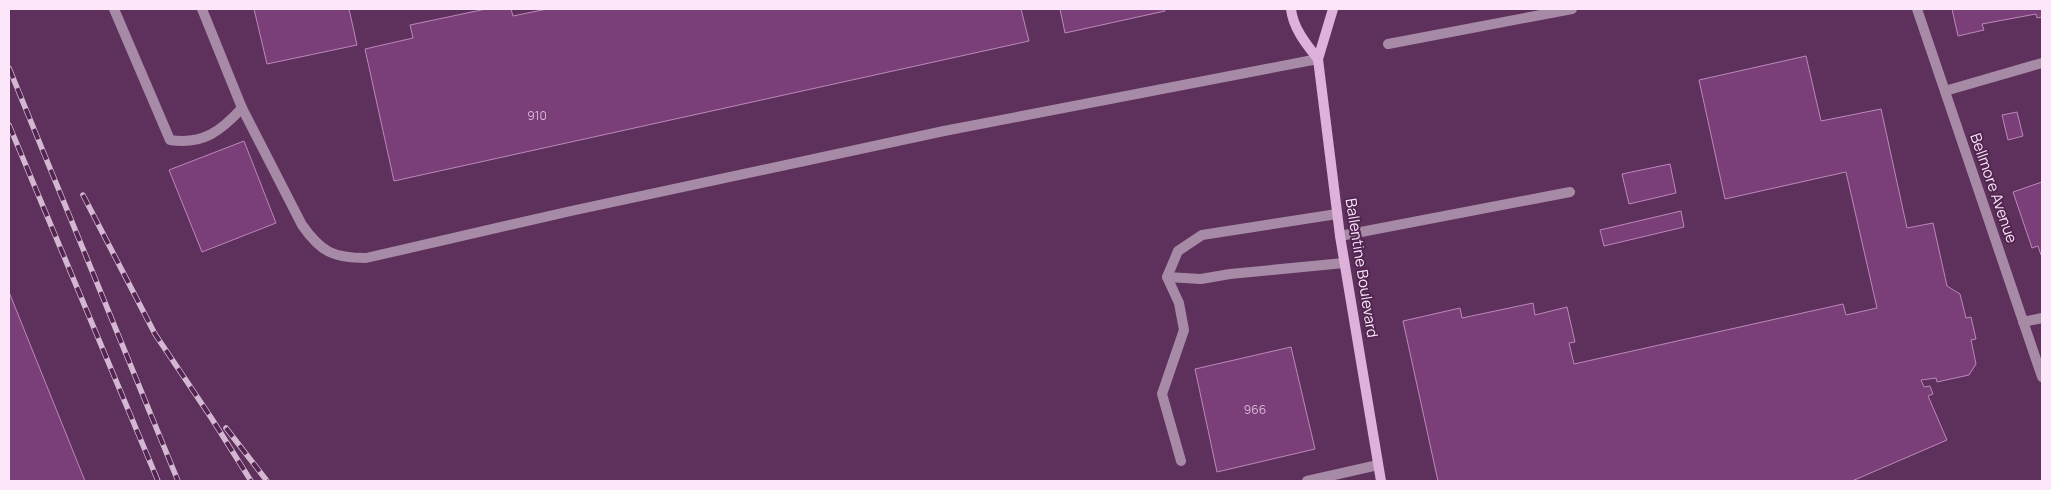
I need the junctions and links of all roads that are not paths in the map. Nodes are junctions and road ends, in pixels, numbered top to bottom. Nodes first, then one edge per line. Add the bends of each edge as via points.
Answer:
1 (114, 9) edge
2 (202, 9) edge
3 (1291, 9) edge
4 (1333, 9) edge
5 (1572, 9) edge
6 (1917, 9) edge
7 (1388, 44) dead end
8 (1318, 59) junction
9 (2042, 63) edge
10 (1945, 90) junction
11 (242, 108) junction
12 (1570, 192) dead end
13 (1337, 214) junction
14 (1340, 236) junction
15 (1344, 263) junction
16 (1167, 277) junction
17 (2042, 318) edge
18 (2023, 322) junction
19 (2042, 377) edge
20 (1181, 461) dead end
21 (1378, 465) junction
22 (1307, 481) edge
23 (1381, 481) edge

1 - 11 street via 170,140 185,143 203,139 226,125
2 - 11 street
3 - 8 main road via 1302,39
4 - 8 main road, Ballentine Boulevard
5 - 7 street
6 - 10 street, Bellmore Avenue
8 - 11 street via 944,131 366,258 346,258 326,251 313,241
8 - 13 main road, Ballentine Boulevard
9 - 10 street
10 - 18 street, Bellmore Avenue
12 - 14 street
13 - 14 main road, Ballentine Boulevard
13 - 16 street via 1202,235 1178,251
14 - 15 main road, Ballentine Boulevard
15 - 16 street via 1201,279
15 - 21 main road, Ballentine Boulevard
16 - 20 street via 1179,303 1184,330 1162,394
17 - 18 street
18 - 19 street, Bellmore Avenue
21 - 22 street
21 - 23 main road, Ballentine Boulevard

